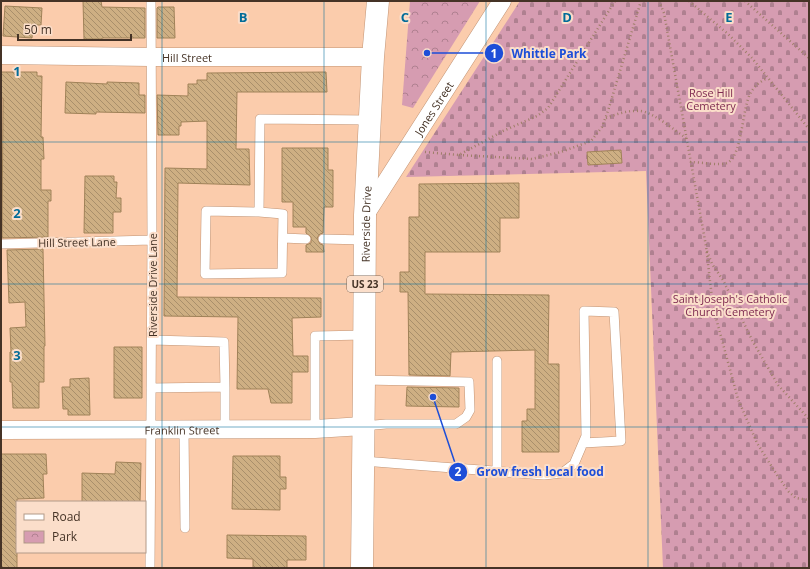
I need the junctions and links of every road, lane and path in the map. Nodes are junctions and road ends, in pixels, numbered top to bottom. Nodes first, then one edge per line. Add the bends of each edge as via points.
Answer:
1 (151, 1) edge
2 (378, 1) edge
3 (502, 1) edge
4 (616, 1) edge
5 (641, 1) edge
6 (659, 1) edge
7 (689, 1) edge
8 (744, 1) edge
9 (1, 55) edge
10 (373, 57) junction
11 (150, 58) junction
12 (809, 58) edge
13 (767, 78) junction
14 (606, 118) junction
15 (370, 120) junction
16 (809, 129) edge
17 (686, 138) junction
18 (406, 151) junction
19 (458, 155) junction
20 (690, 162) junction
21 (260, 212) junction
22 (365, 215) junction
23 (282, 238) junction
24 (306, 239) dead end
25 (323, 239) dead end
26 (152, 240) junction
27 (365, 240) junction
28 (1, 244) edge
29 (706, 246) junction
30 (365, 336) junction
31 (152, 340) junction
32 (497, 361) dead end
33 (364, 380) junction
34 (226, 387) junction
35 (151, 388) junction
36 (809, 419) edge
37 (364, 426) junction
38 (150, 429) junction
39 (184, 429) junction
40 (225, 429) junction
41 (315, 429) junction
42 (1, 430) edge
43 (583, 443) junction
44 (363, 461) junction
45 (496, 472) junction
46 (809, 500) edge
47 (185, 528) dead end
48 (150, 568) edge
49 (362, 568) edge

1 - 11 lane, Riverside Drive Lane
2 - 10 main road, Riverside Drive / US 23
3 - 18 street, Jones Street
4 - 19 path via 548,108
5 - 14 path
6 - 17 path via 664,13
7 - 13 path via 728,34 752,58
8 - 12 path
9 - 11 street, Hill Street
10 - 11 street, Hill Street
10 - 15 main road, Riverside Drive / US 23
11 - 26 lane, Riverside Drive Lane
13 - 16 path
13 - 20 path via 757,84 750,95 734,157 720,164
14 - 17 path via 620,113 641,111
14 - 19 path via 591,142 561,152 532,159
15 - 21 lane via 260,119
15 - 22 main road, Riverside Drive / US 23
17 - 20 path
18 - 19 path
18 - 22 street, Jones Street
20 - 29 path
21 - 23 lane via 283,214
21 - 23 lane via 206,211 205,274 282,273
22 - 27 main road, Riverside Drive / US 23
23 - 24 lane
25 - 27 lane
26 - 28 lane, Hill Street Lane
26 - 31 lane, Riverside Drive Lane
27 - 30 main road, Riverside Drive / US 23
29 - 36 path via 712,264 778,385
29 - 46 path via 713,307 738,399 757,443 777,475 796,498
30 - 33 main road, Riverside Drive / US 23
30 - 41 lane via 315,336
31 - 34 lane via 224,342
31 - 35 lane, Riverside Drive Lane
32 - 45 lane
33 - 37 main road, Riverside Drive / US 23
33 - 37 lane via 469,382 470,410 466,417 456,424
34 - 35 lane
34 - 40 lane
35 - 38 lane, Riverside Drive Lane
37 - 41 street, Franklin Street
37 - 44 main road, Riverside Drive / US 23
38 - 39 street, Franklin Street
38 - 42 street, Franklin Street
38 - 48 lane, Riverside Drive Lane
39 - 40 street, Franklin Street
39 - 47 lane
40 - 41 street, Franklin Street
43 - 43 lane via 586,436 584,311 614,312 621,442
43 - 45 lane via 574,464 562,473 544,475
44 - 45 lane
44 - 49 main road, Riverside Drive / US 23

